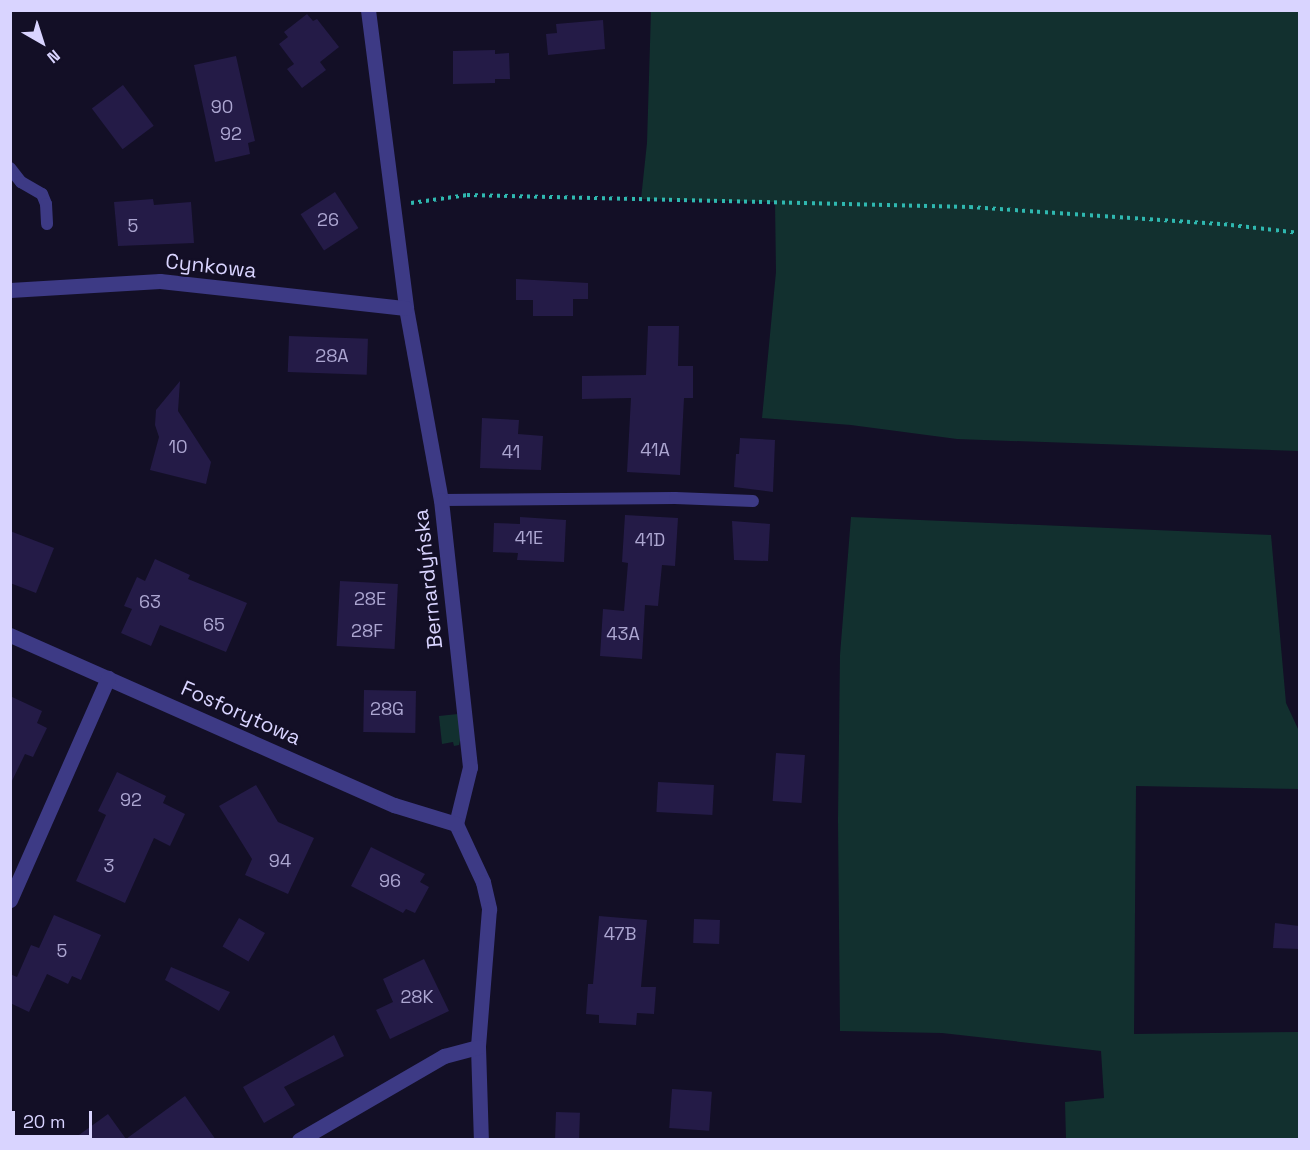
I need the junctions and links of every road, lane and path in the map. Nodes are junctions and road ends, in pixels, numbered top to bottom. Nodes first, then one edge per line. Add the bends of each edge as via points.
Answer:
1 (368, 10) edge
2 (10, 168) edge
3 (393, 208) junction
4 (47, 224) dead end
5 (1299, 233) edge
6 (10, 290) edge
7 (406, 309) junction
8 (441, 500) junction
9 (753, 501) dead end
10 (10, 635) edge
11 (108, 678) junction
12 (456, 824) junction
13 (10, 900) edge
14 (478, 1047) junction
15 (299, 1140) edge
16 (481, 1140) edge

1 - 3 street, Bernardyńska
2 - 4 lane via 21,182 42,194
3 - 5 path via 467,195 970,207
3 - 7 street, Bernardyńska
6 - 7 street, Cynkowa via 160,281
7 - 8 street, Bernardyńska
8 - 9 lane
8 - 12 street, Bernardyńska via 470,767
10 - 11 street, Fosforytowa
11 - 12 street, Fosforytowa via 394,805
11 - 13 street
12 - 14 street via 483,882 489,909
14 - 15 street via 444,1056
14 - 16 street

